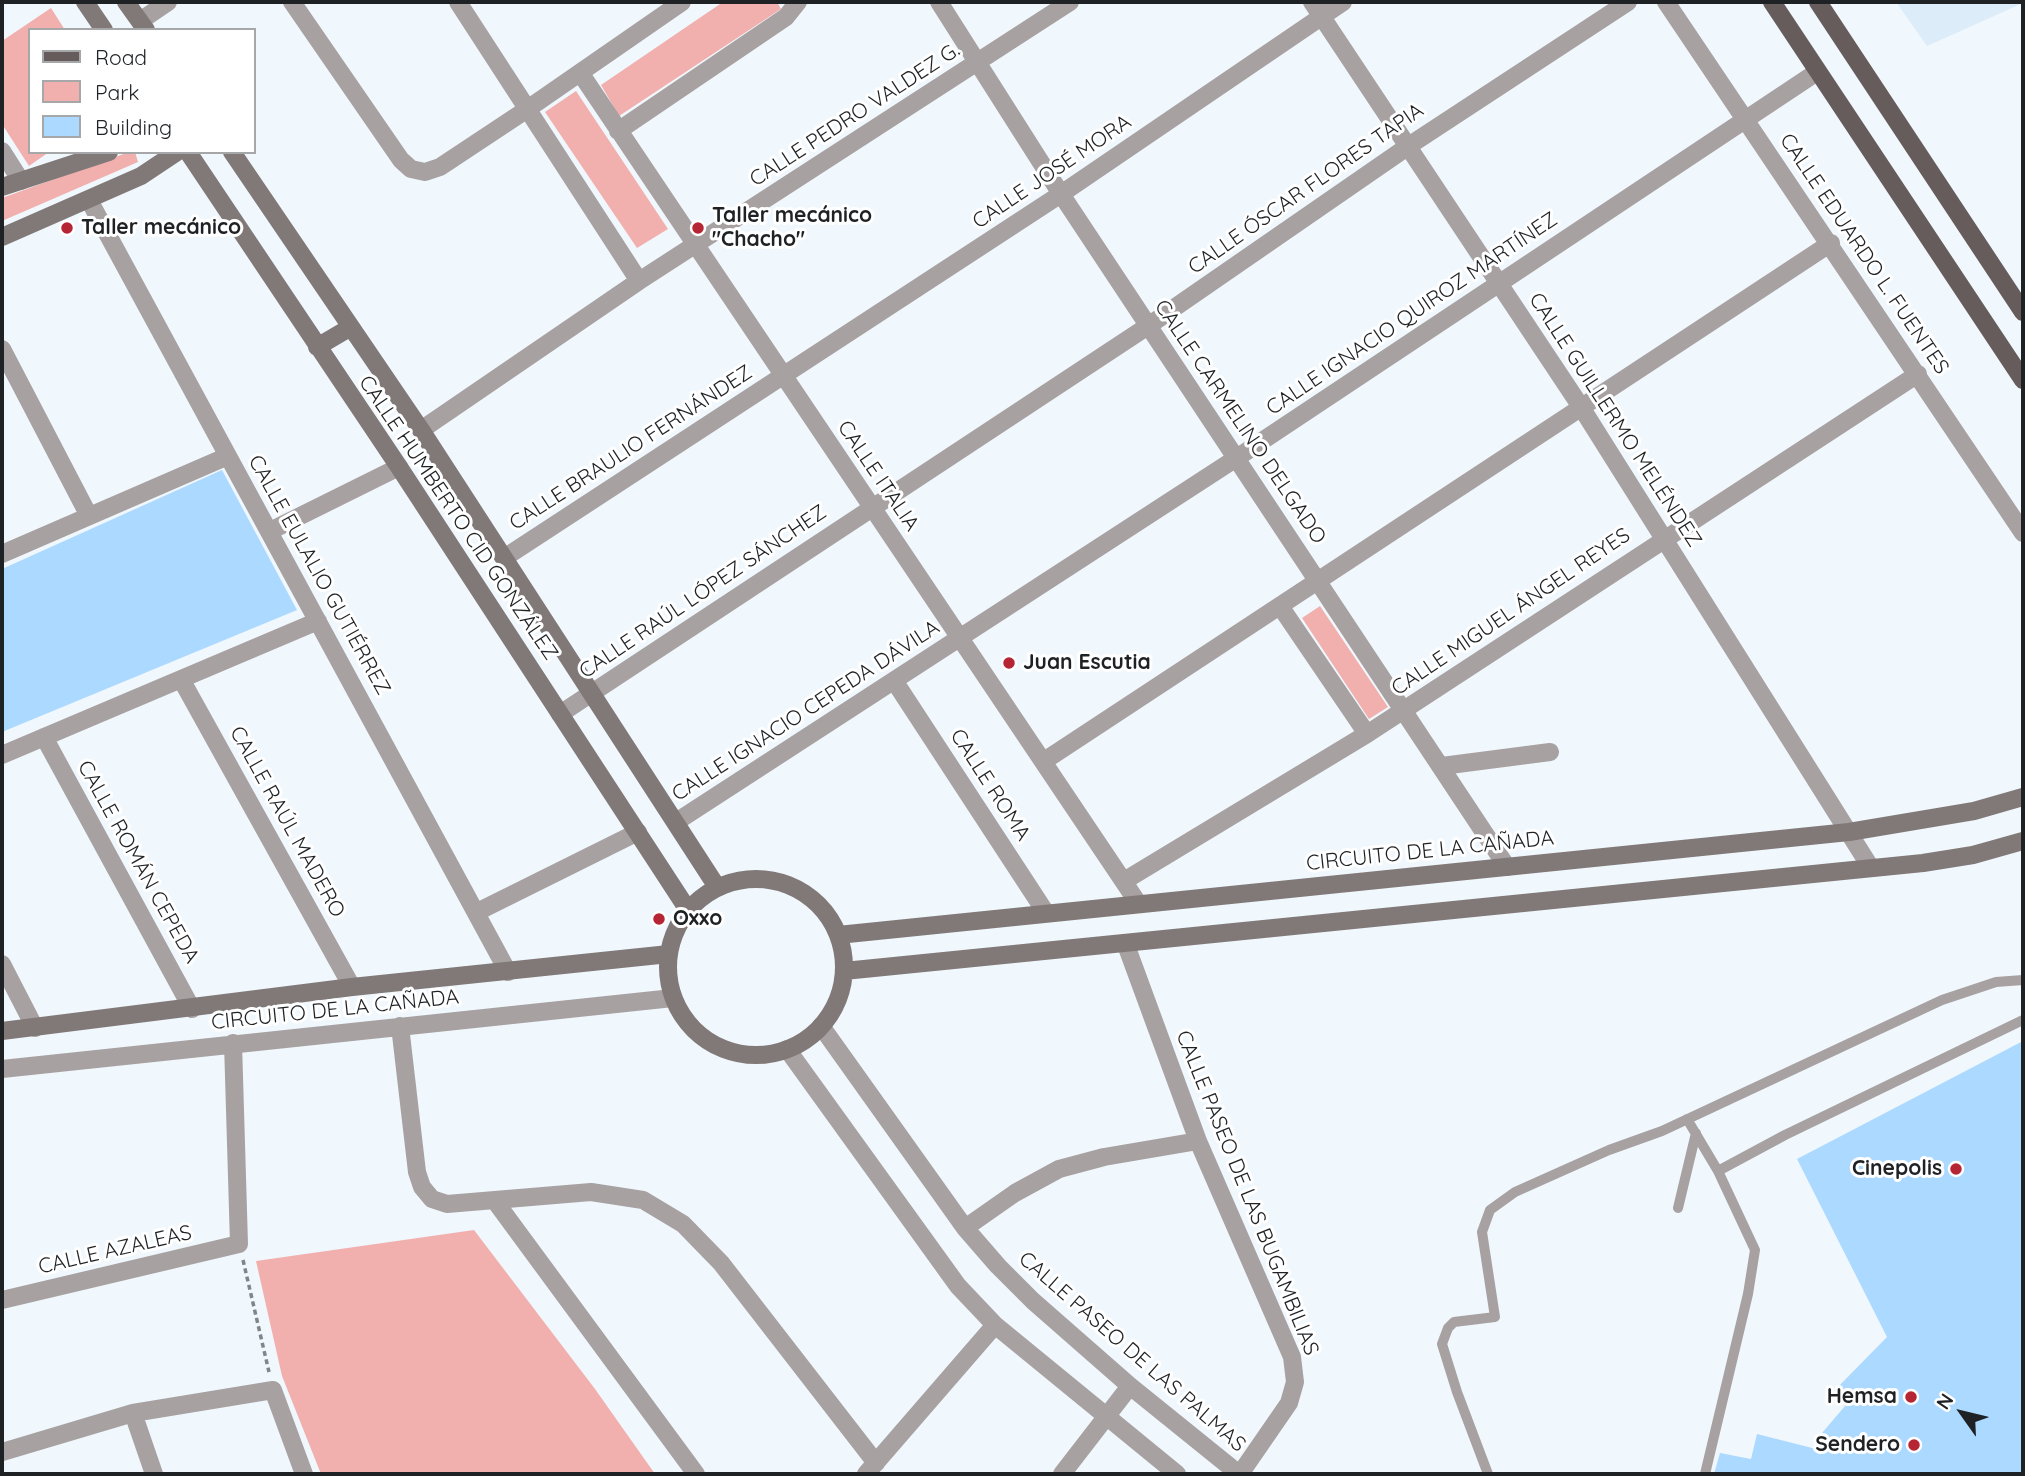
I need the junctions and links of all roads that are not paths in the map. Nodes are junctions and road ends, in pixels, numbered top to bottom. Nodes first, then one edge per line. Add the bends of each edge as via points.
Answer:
1 (85, 2) edge
2 (126, 2) edge
3 (167, 2) edge
4 (292, 2) edge
5 (457, 2) edge
6 (682, 2) edge
7 (798, 2) edge
8 (939, 2) edge
9 (1070, 2) edge
10 (1343, 2) edge
11 (1628, 2) edge
12 (1666, 2) edge
13 (1772, 2) edge
14 (1818, 2) edge
15 (1317, 8) edge
16 (143, 25) edge
17 (103, 28) edge
18 (978, 62) junction
19 (1817, 72) junction
20 (581, 74) junction
21 (526, 110) junction
22 (1746, 120) junction
23 (618, 131) junction
24 (1410, 145) junction
25 (2, 151) edge
26 (103, 154) edge
27 (174, 154) edge
28 (189, 154) edge
29 (233, 154) edge
30 (21, 181) junction
31 (2, 187) edge
32 (1061, 194) junction
33 (89, 200) junction
34 (2, 237) edge
35 (1831, 243) junction
36 (696, 245) junction
37 (639, 281) junction
38 (1499, 282) junction
39 (2023, 312) edge
40 (1148, 326) junction
41 (351, 327) junction
42 (317, 347) junction
43 (2, 349) edge
44 (1918, 374) junction
45 (783, 376) junction
46 (2023, 380) edge
47 (1581, 407) junction
48 (421, 430) junction
49 (228, 456) junction
50 (1238, 457) junction
51 (399, 467) junction
52 (871, 508) junction
53 (89, 516) junction
54 (270, 531) junction
55 (2023, 533) edge
56 (1664, 538) junction
57 (2, 554) edge
58 (503, 558) junction
59 (1319, 579) junction
60 (1280, 606) junction
61 (318, 621) junction
62 (961, 639) junction
63 (181, 679) junction
64 (895, 682) junction
65 (591, 694) junction
66 (1404, 710) junction
67 (560, 714) junction
68 (1367, 734) junction
69 (44, 737) junction
70 (1550, 752) dead end
71 (2, 755) edge
72 (1044, 761) junction
73 (1442, 766) junction
74 (2023, 797) edge
75 (676, 822) junction
76 (638, 832) junction
77 (1849, 832) junction
78 (2023, 841) edge
79 (1507, 867) junction
80 (1871, 868) junction
81 (1124, 881) junction
82 (717, 887) junction
83 (1138, 903) junction
84 (688, 911) junction
85 (477, 912) junction
86 (1046, 913) junction
87 (838, 934) junction
88 (1126, 945) junction
89 (668, 954) junction
90 (2, 964) edge
91 (844, 971) junction
92 (508, 972) junction
93 (2023, 980) edge
94 (352, 987) junction
95 (673, 998) junction
96 (191, 1009) junction
97 (2023, 1020) edge
98 (400, 1026) junction
99 (821, 1027) junction
100 (35, 1028) junction
101 (2, 1031) edge
102 (233, 1043) junction
103 (787, 1049) junction
104 (2, 1069) edge
105 (1687, 1119) junction
106 (1696, 1133) junction
107 (1198, 1141) junction
108 (1718, 1171) junction
109 (495, 1201) junction
110 (1678, 1208) dead end
111 (965, 1228) junction
112 (2, 1300) edge
113 (995, 1325) junction
114 (1130, 1386) junction
115 (133, 1413) junction
116 (1106, 1417) junction
117 (2, 1452) edge
118 (871, 1468) edge
119 (155, 1474) edge
120 (304, 1474) edge
121 (696, 1474) edge
122 (1062, 1474) edge
123 (1177, 1474) edge
124 (1240, 1474) edge
125 (1488, 1474) edge
126 (1705, 1474) edge

1 - 17 street
2 - 16 street
3 - 16 street
4 - 21 street via 411,169 425,172 440,167
5 - 21 street
6 - 20 street
7 - 23 street via 786,17
8 - 18 street, CALLE CARMELINO DELGADO
9 - 18 street, CALLE PEDRO VALDEZ G.
10 - 15 street, CALLE JOSÉ MORA
11 - 24 street, CALLE ÓSCAR FLORES TAPIA
12 - 22 street, CALLE EDUARDO L. FUENTES
13 - 19 main road
14 - 39 main road
15 - 24 street, CALLE GUILLERMO MELÉNDEZ
15 - 32 street, CALLE JOSÉ MORA
18 - 32 street, CALLE CARMELINO DELGADO
18 - 36 street, CALLE PEDRO VALDEZ G.
19 - 22 street, CALLE IGNACIO QUIROZ MARTÍNEZ
19 - 46 main road
20 - 21 street
20 - 23 street, CALLE ITALIA
21 - 37 street
22 - 35 street, CALLE EDUARDO L. FUENTES
22 - 38 street, CALLE IGNACIO QUIROZ MARTÍNEZ
23 - 36 street, CALLE ITALIA
24 - 38 street, CALLE GUILLERMO MELÉNDEZ
24 - 40 street, CALLE ÓSCAR FLORES TAPIA
25 - 30 street
26 - 30 street
27 - 33 street
28 - 42 street, CALLE HUMBERTO CID GONZÁLEZ
29 - 41 street, CALLE HUMBERTO CID GONZÁLEZ
30 - 31 street
32 - 40 street, CALLE CARMELINO DELGADO
32 - 45 street, CALLE JOSÉ MORA
33 - 34 street
33 - 49 street, CALLE EULALIO GUTIÉRREZ
35 - 44 street, CALLE EDUARDO L. FUENTES
35 - 47 street
36 - 37 street, CALLE PEDRO VALDEZ G.
36 - 45 street, CALLE ITALIA
37 - 48 street, CALLE PEDRO VALDEZ G.
38 - 47 street, CALLE GUILLERMO MELÉNDEZ
38 - 50 street, CALLE IGNACIO QUIROZ MARTÍNEZ
40 - 50 street, CALLE CARMELINO DELGADO
40 - 52 street, CALLE ÓSCAR FLORES TAPIA
41 - 42 street
41 - 48 street, CALLE HUMBERTO CID GONZÁLEZ
42 - 51 street, CALLE HUMBERTO CID GONZÁLEZ
43 - 53 street
44 - 55 street, CALLE EDUARDO L. FUENTES
44 - 56 street, CALLE MIGUEL ÁNGEL REYES
45 - 52 street, CALLE ITALIA
45 - 58 street, CALLE BRAULIO FERNÁNDEZ
47 - 56 street, CALLE GUILLERMO MELÉNDEZ
47 - 59 street
48 - 58 street, CALLE HUMBERTO CID GONZÁLEZ
49 - 53 street
49 - 54 street, CALLE EULALIO GUTIÉRREZ
50 - 59 street, CALLE CARMELINO DELGADO
50 - 62 street, CALLE IGNACIO QUIROZ MARTÍNEZ
51 - 54 street
51 - 67 street, CALLE HUMBERTO CID GONZÁLEZ
52 - 62 street, CALLE ITALIA
52 - 65 street, CALLE RAÚL LÓPEZ SÁNCHEZ
53 - 57 street
54 - 61 street, CALLE EULALIO GUTIÉRREZ
56 - 66 street, CALLE MIGUEL ÁNGEL REYES
56 - 77 street, CALLE GUILLERMO MELÉNDEZ
58 - 65 street, CALLE HUMBERTO CID GONZÁLEZ
59 - 60 street
59 - 66 street, CALLE CARMELINO DELGADO
60 - 68 street
60 - 72 street
61 - 63 street
61 - 85 street, CALLE EULALIO GUTIÉRREZ
62 - 64 street, CALLE IGNACIO CEPEDA DÁVILA
62 - 72 street, CALLE ITALIA
63 - 69 street
63 - 94 street, CALLE RAÚL MADERO
64 - 75 street, CALLE IGNACIO CEPEDA DÁVILA
64 - 86 street, CALLE ROMA
65 - 67 street, CALLE RAÚL LÓPEZ SÁNCHEZ
65 - 75 street, CALLE HUMBERTO CID GONZÁLEZ
66 - 68 street, CALLE MIGUEL ÁNGEL REYES
66 - 73 street, CALLE CARMELINO DELGADO
67 - 76 street, CALLE HUMBERTO CID GONZÁLEZ
68 - 81 street, CALLE MIGUEL ÁNGEL REYES
69 - 71 street
69 - 96 street, CALLE ROMÁN CEPEDA
70 - 73 street
72 - 81 street, CALLE ITALIA
73 - 79 street, CALLE CARMELINO DELGADO
74 - 77 street, CIRCUITO DE LA CAÑADA via 1974,811
75 - 82 street, CALLE HUMBERTO CID GONZÁLEZ
76 - 84 street, CALLE HUMBERTO CID GONZÁLEZ
76 - 85 street
77 - 79 street, CIRCUITO DE LA CAÑADA
77 - 80 street, CALLE GUILLERMO MELÉNDEZ
78 - 80 street via 1973,855
79 - 83 street, CIRCUITO DE LA CAÑADA
80 - 88 street
81 - 83 street, CALLE ITALIA
82 - 84 street
82 - 87 street via 745,879 774,880 801,891 823,909
83 - 86 street, CIRCUITO DE LA CAÑADA
84 - 89 street
85 - 92 street, CALLE EULALIO GUTIÉRREZ
86 - 87 street, CIRCUITO DE LA CAÑADA
87 - 91 street
88 - 91 street
88 - 107 street, CALLE PASEO DE LAS BUGAMBILIAS
89 - 92 street, CIRCUITO DE LA CAÑADA
89 - 95 street
90 - 100 street
91 - 99 street via 833,1009
92 - 94 street, CIRCUITO DE LA CAÑADA
93 - 105 lane via 1996,982 1942,1000
94 - 96 street, CIRCUITO DE LA CAÑADA
95 - 98 street, CIRCUITO DE LA CAÑADA
95 - 103 street via 687,1022 707,1041 732,1052 760,1055
96 - 100 street, CIRCUITO DE LA CAÑADA
97 - 108 lane
98 - 102 street, CIRCUITO DE LA CAÑADA
98 - 109 street via 422,1187 432,1199 447,1204
99 - 103 street
99 - 111 street, CALLE PASEO DE LAS PALMAS
100 - 101 street, CIRCUITO DE LA CAÑADA
102 - 104 street, CIRCUITO DE LA CAÑADA
102 - 112 street, CALLE AZALEAS via 240,1244
103 - 113 street via 958,1286
105 - 106 lane
105 - 125 lane via 1516,1192 1499,1202 1486,1219 1483,1243 1495,1317 1454,1322 1442,1344
106 - 108 lane
106 - 110 lane
107 - 111 street via 1059,1169
107 - 124 street, CALLE PASEO DE LAS BUGAMBILIAS via 1292,1357 1295,1382 1280,1419
108 - 126 lane via 1755,1250
109 - 118 street via 591,1192 643,1200 683,1224 720,1263
109 - 121 street
111 - 114 street, CALLE PASEO DE LAS PALMAS via 1033,1301
113 - 116 street
113 - 118 street
114 - 116 street
114 - 124 street, CALLE PASEO DE LAS PALMAS
115 - 117 street
115 - 119 street
115 - 120 street via 273,1390
116 - 122 street
116 - 123 street

